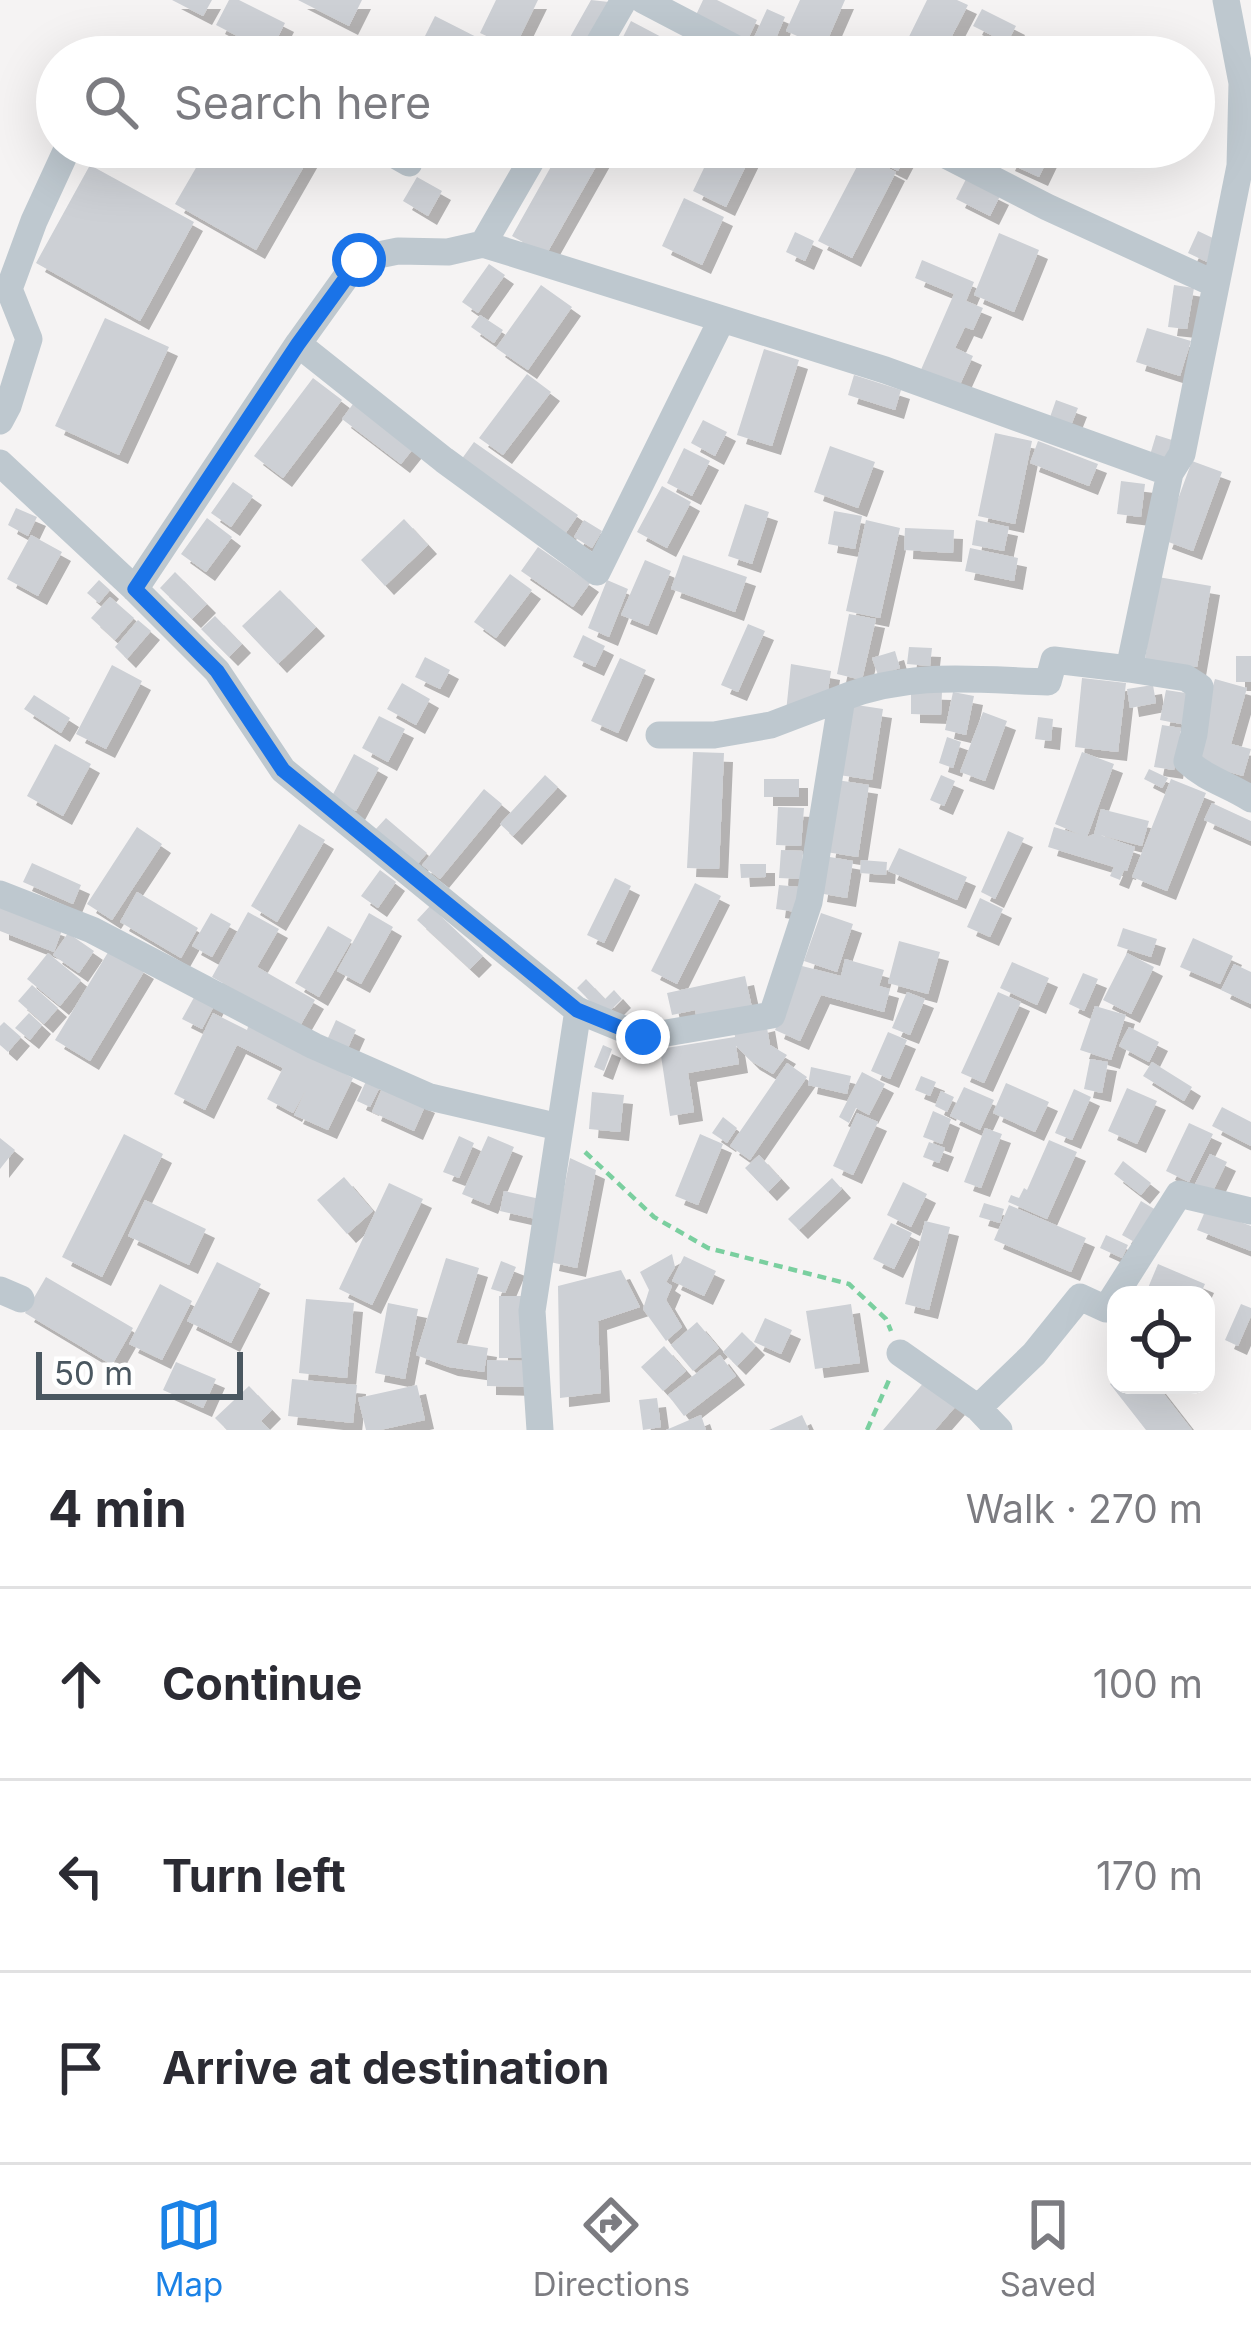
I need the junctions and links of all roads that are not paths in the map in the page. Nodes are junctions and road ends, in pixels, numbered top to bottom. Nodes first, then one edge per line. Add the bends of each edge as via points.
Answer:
1 (624, 0) edge
2 (643, 0) edge
3 (1226, 0) edge
4 (603, 36) edge
5 (712, 36) edge
6 (58, 168) edge
7 (527, 168) edge
8 (971, 168) edge
9 (483, 244) junction
10 (1215, 284) junction
11 (722, 319) junction
12 (298, 344) junction
13 (0, 421) edge
14 (0, 463) edge
15 (1170, 473) junction
16 (135, 589) junction
17 (1130, 669) junction
18 (842, 698) junction
19 (658, 735) dead end
20 (1251, 799) edge
21 (0, 894) edge
22 (578, 1010) junction
23 (559, 1127) junction
24 (1251, 1211) edge
25 (900, 1354) road end
26 (978, 1408) junction
27 (540, 1430) edge
28 (998, 1430) edge

1 - 4 street
2 - 5 street
3 - 10 street via 1242,83 1240,166
6 - 13 street via 9,289 29,339
7 - 9 street
8 - 10 street
9 - 11 street
9 - 12 street via 359,260
10 - 15 street via 1182,454
11 - 12 street via 597,572
11 - 15 street
12 - 16 street
14 - 16 street
15 - 17 street
16 - 22 street via 217,671 283,770
17 - 18 street via 1054,660 1048,682 917,678
17 - 20 street via 1200,687 1186,761
18 - 19 street via 771,725
18 - 22 street via 809,902 772,1015 643,1037
21 - 23 street via 92,930 314,1046 430,1096
22 - 23 street
23 - 27 street via 532,1311
24 - 26 street via 1179,1194 1106,1309 1081,1297
25 - 26 street
26 - 28 street

